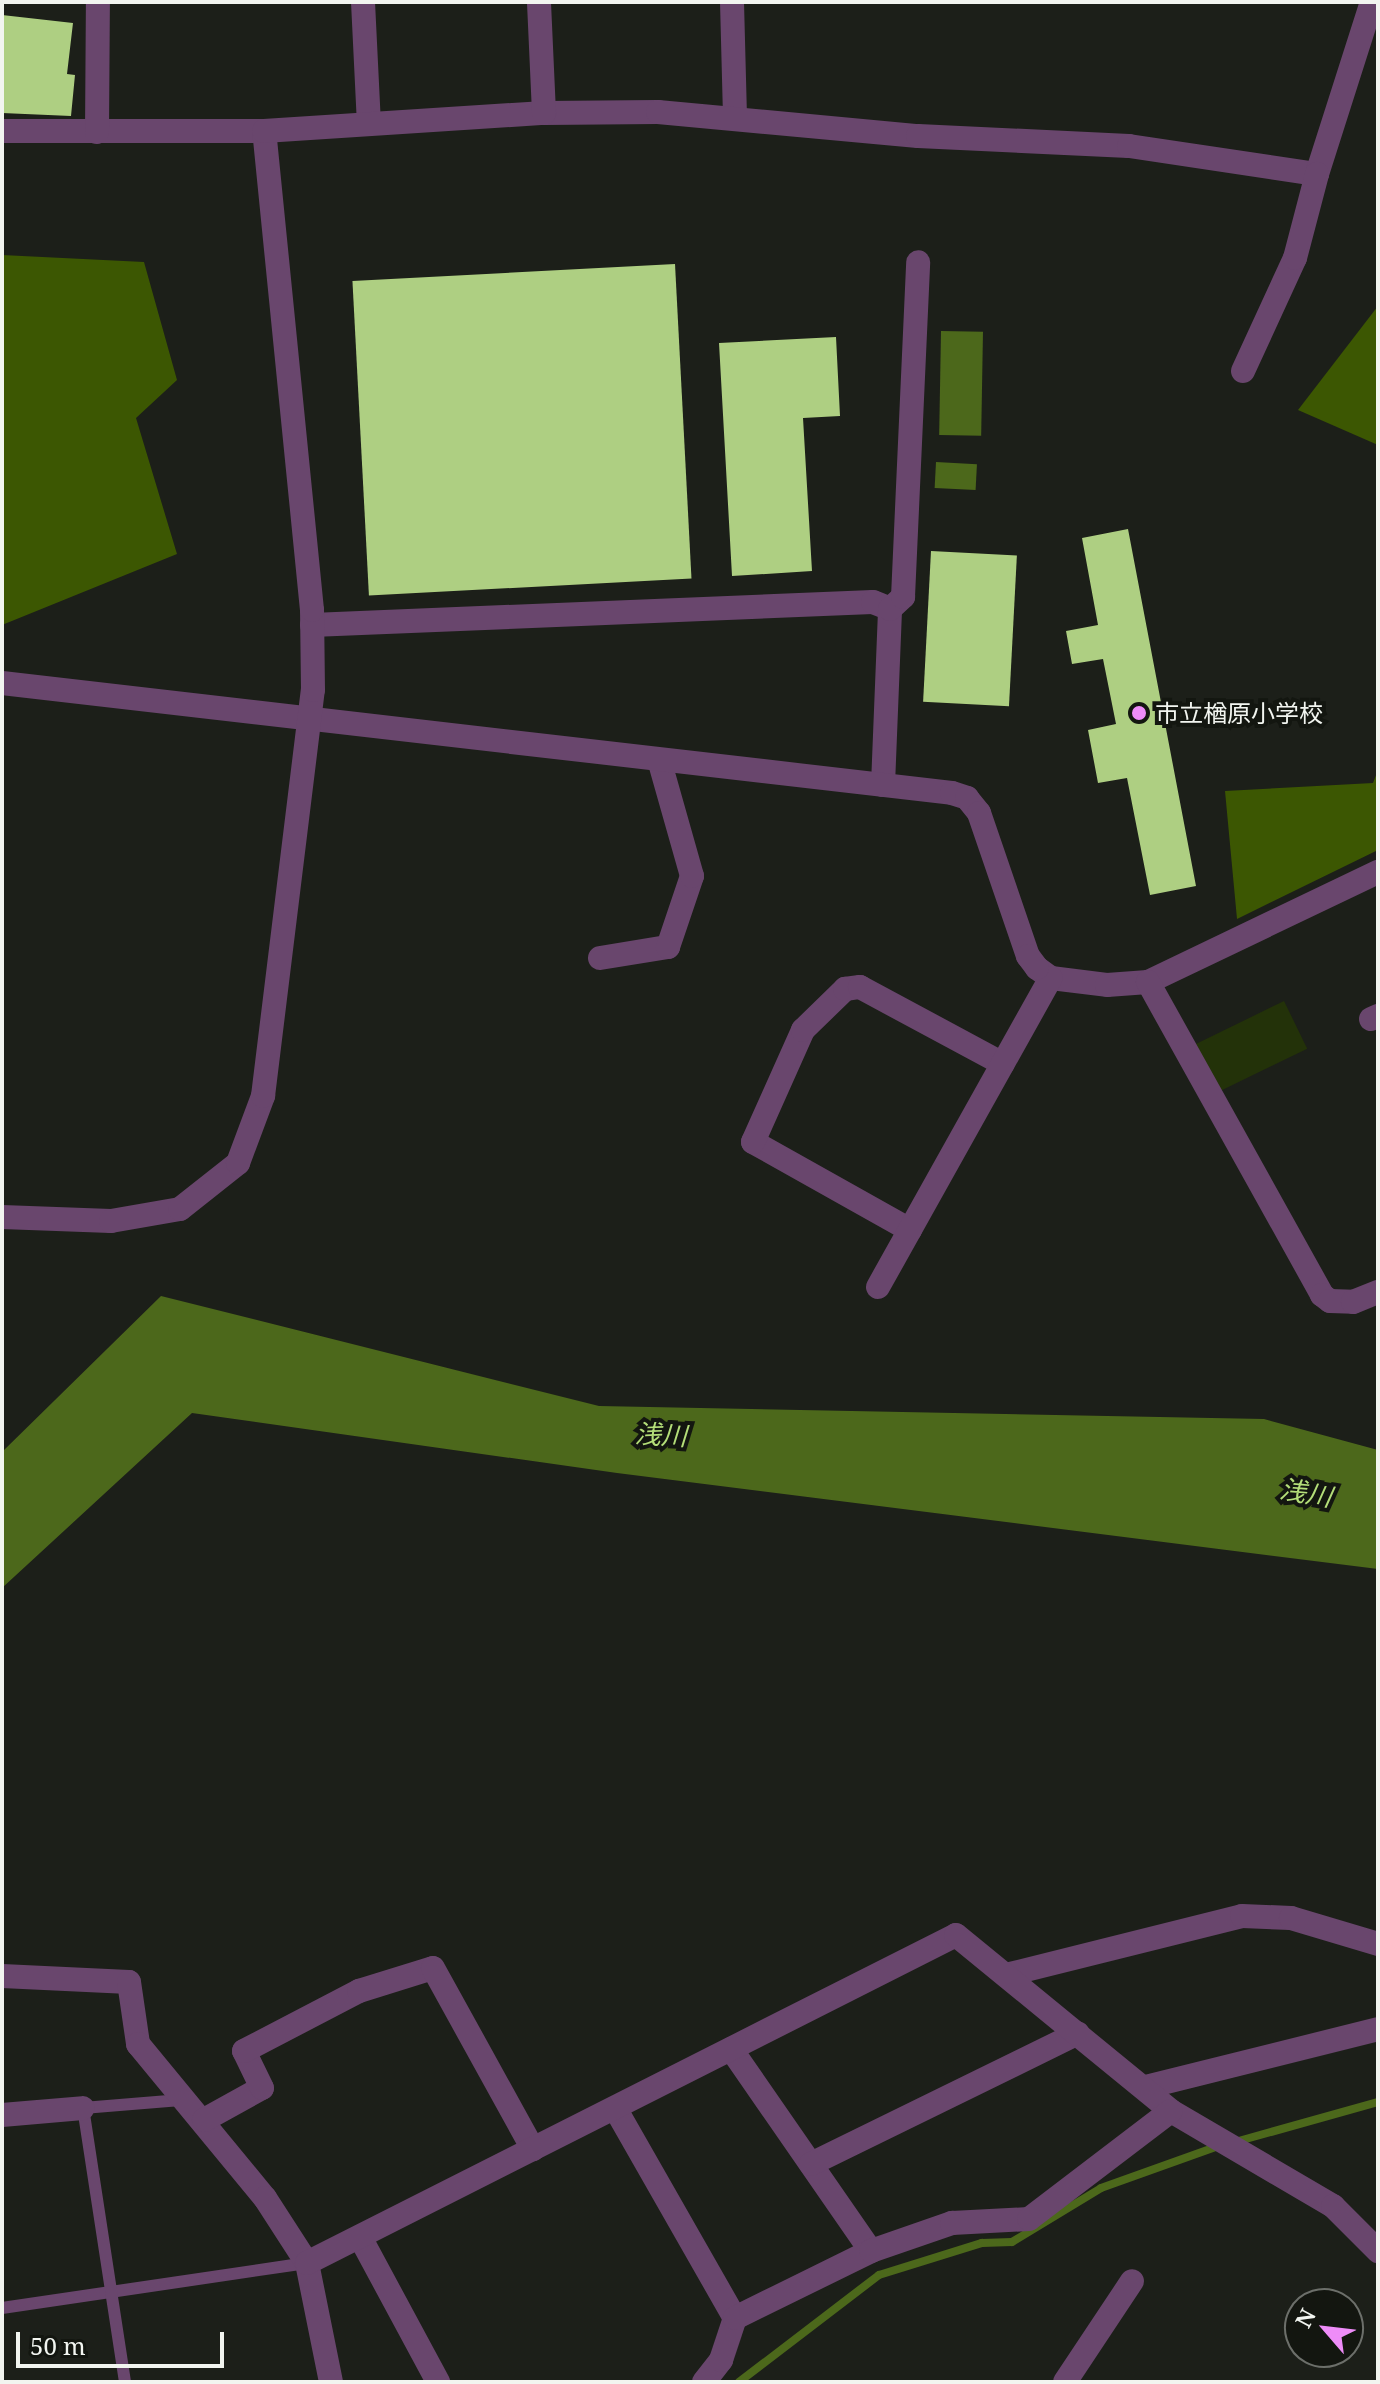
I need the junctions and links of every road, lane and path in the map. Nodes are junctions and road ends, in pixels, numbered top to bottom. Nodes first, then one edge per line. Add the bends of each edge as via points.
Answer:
1 (98, 2) edge
2 (363, 2) edge
3 (539, 2) edge
4 (732, 2) edge
5 (1372, 2) edge
6 (544, 113) junction
7 (735, 118) junction
8 (369, 124) junction
9 (2, 131) edge
10 (264, 131) junction
11 (97, 132) junction
12 (1317, 174) junction
13 (918, 262) dead end
14 (1243, 371) dead end
15 (890, 609) junction
16 (312, 625) junction
17 (2, 683) edge
18 (310, 720) junction
19 (660, 763) junction
20 (883, 785) junction
21 (1378, 872) edge
22 (600, 958) dead end
23 (1044, 973) junction
24 (1148, 982) junction
25 (1003, 1064) junction
26 (2, 1217) edge
27 (910, 1230) junction
28 (878, 1287) dead end
29 (1378, 1292) edge
30 (1378, 1944) edge
31 (1006, 1975) junction
32 (2, 1976) edge
33 (1378, 2029) edge
34 (1078, 2033) junction
35 (731, 2049) junction
36 (1146, 2087) junction
37 (181, 2100) junction
38 (83, 2108) junction
39 (615, 2108) junction
40 (1171, 2111) junction
41 (2, 2115) edge
42 (204, 2120) junction
43 (533, 2149) junction
44 (811, 2164) junction
45 (360, 2237) junction
46 (871, 2251) junction
47 (1378, 2251) edge
48 (307, 2263) junction
49 (1132, 2281) dead end
50 (112, 2292) junction
51 (2, 2308) edge
52 (735, 2318) junction
53 (726, 2371) edge
54 (125, 2382) edge
55 (331, 2382) edge
56 (438, 2382) edge
57 (704, 2382) edge
58 (1065, 2382) edge

1 - 11 street
2 - 8 street
3 - 6 street
4 - 7 street
5 - 12 street
6 - 7 street
6 - 8 street
7 - 12 street via 918,136 1129,146
8 - 10 street
9 - 11 street
10 - 11 street
10 - 16 street
12 - 14 street via 1295,258
13 - 15 street via 903,597
15 - 16 street via 873,602
15 - 20 street
16 - 18 street
17 - 18 street
18 - 19 street
18 - 26 street via 263,1096 238,1163 180,1209 150,1218
19 - 20 street
19 - 22 street via 692,876 668,947
20 - 23 street via 967,798 979,813 1028,956
21 - 24 street
23 - 24 street via 1107,985
23 - 25 street
24 - 29 street via 1322,1295 1330,1301 1353,1302
25 - 27 street
25 - 27 street via 860,987 845,989 803,1030 753,1142
27 - 28 street
30 - 31 street via 1291,1918 1242,1916
31 - 34 street
31 - 35 street via 956,1935
32 - 37 street via 129,1982 138,2044
33 - 36 street
34 - 36 street
34 - 44 street
35 - 39 street
35 - 44 street
36 - 40 street
37 - 38 lane
37 - 42 street
38 - 41 street
38 - 50 lane
39 - 43 street
39 - 52 street
40 - 46 street via 1029,2219 952,2223
40 - 47 street via 1333,2206
42 - 43 street via 262,2088 244,2051 359,1991 433,1968
42 - 48 street
43 - 45 street
44 - 46 street
45 - 48 street
45 - 56 street
46 - 52 street
48 - 50 lane
48 - 55 street
49 - 58 street
50 - 51 lane
50 - 54 lane
52 - 53 street
53 - 57 street

